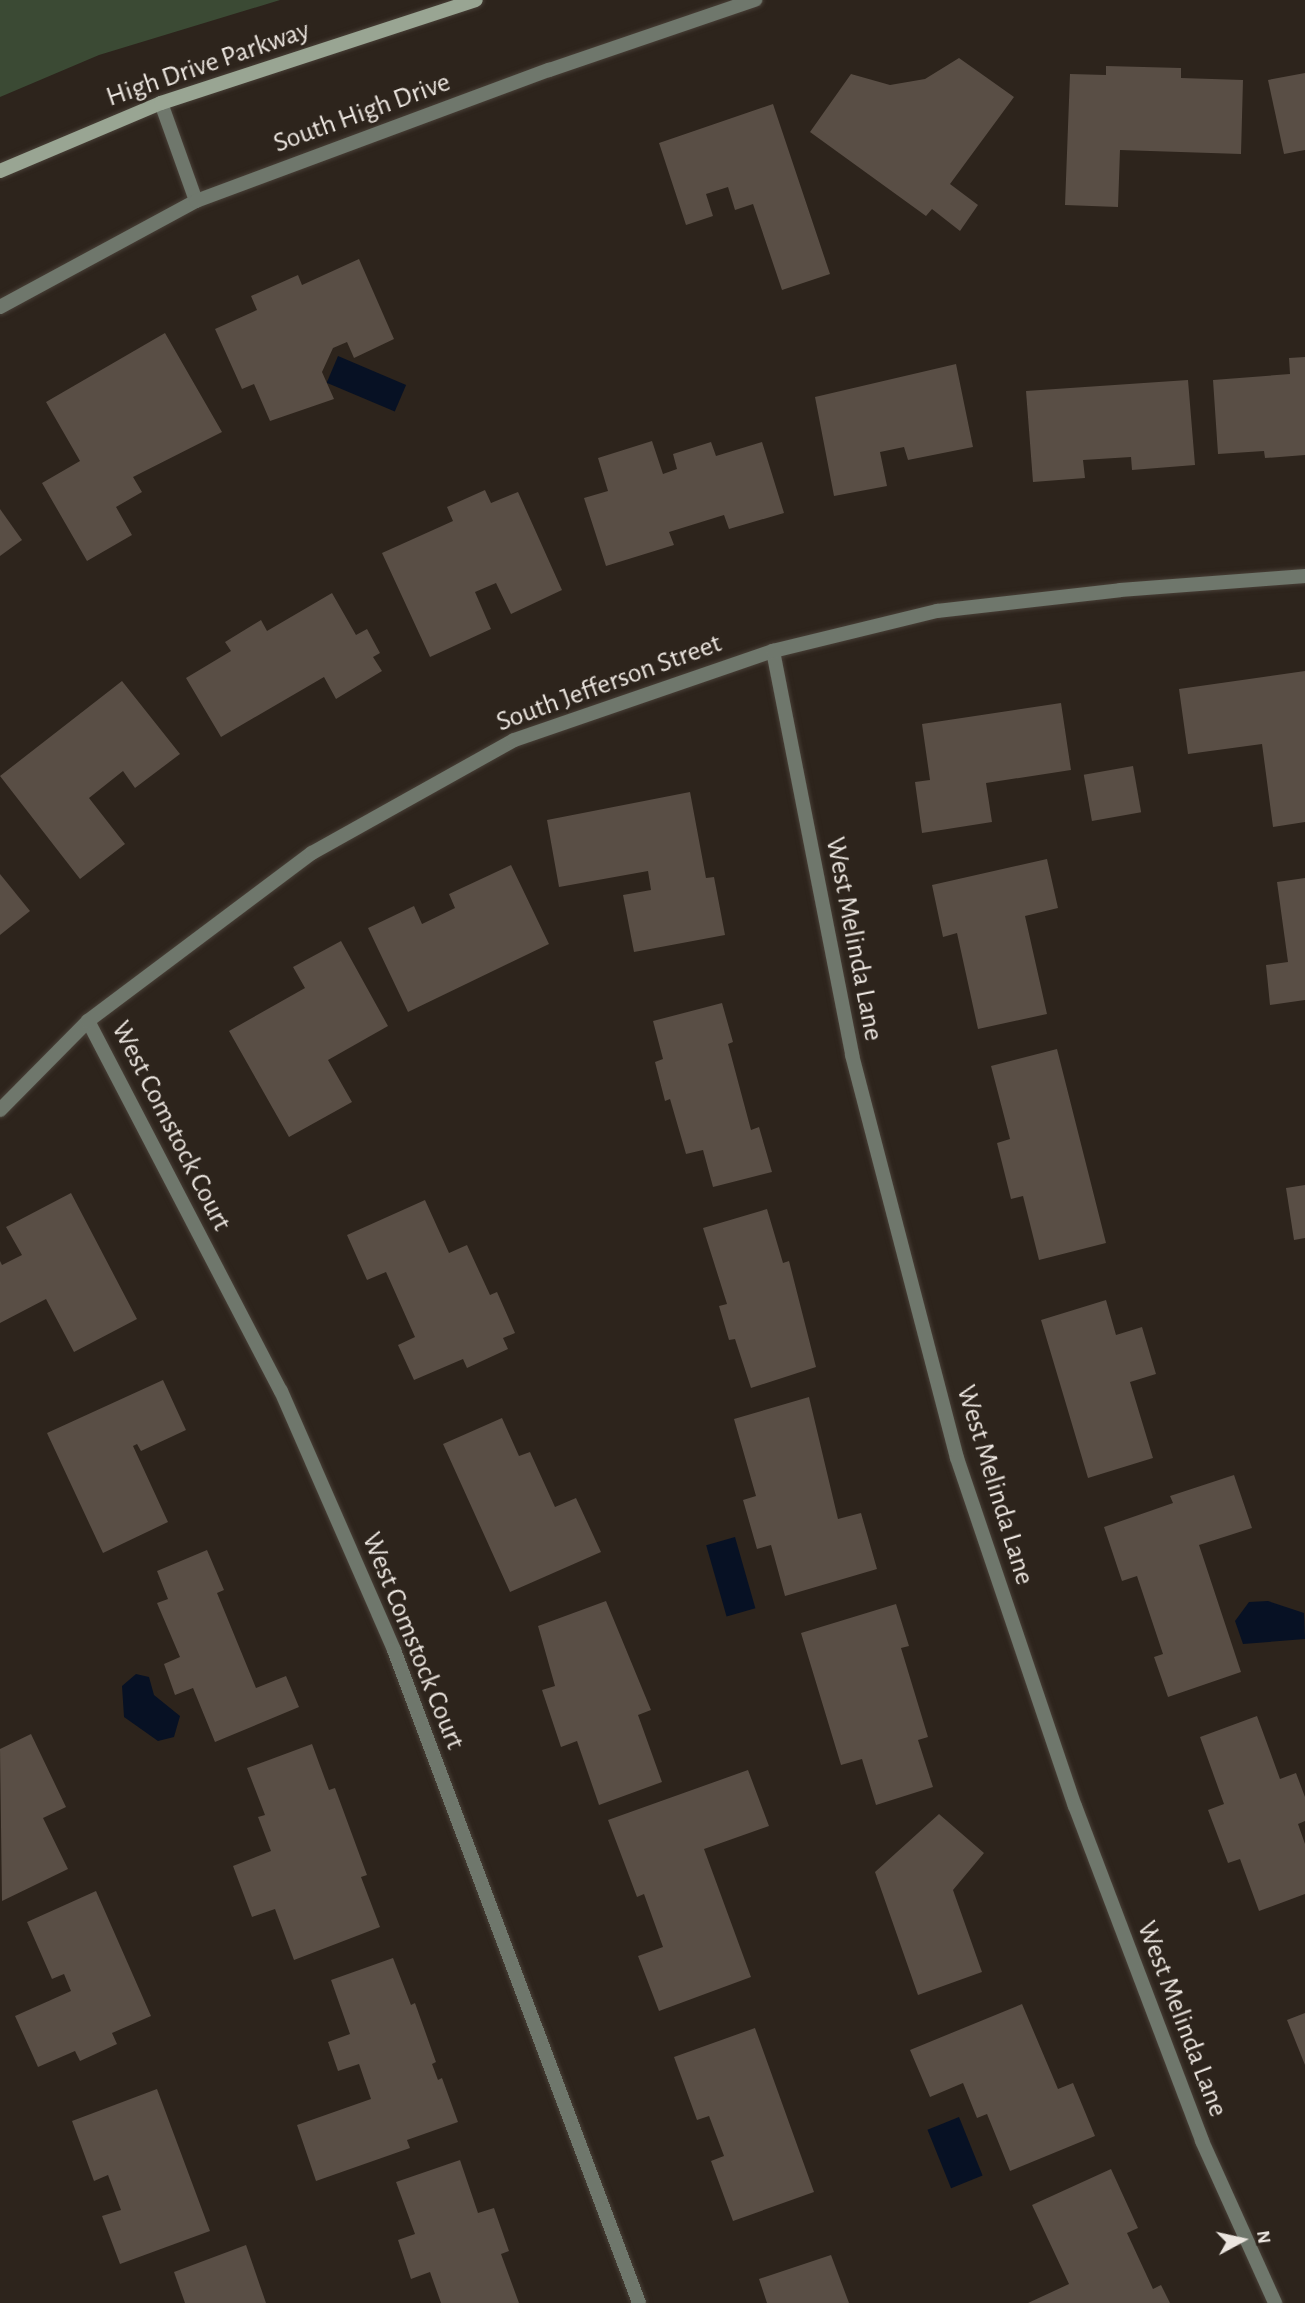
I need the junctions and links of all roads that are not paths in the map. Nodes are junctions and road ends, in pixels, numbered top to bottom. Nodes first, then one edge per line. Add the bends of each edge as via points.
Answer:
1 (477, 0) edge
2 (755, 0) edge
3 (161, 103) junction
4 (0, 171) edge
5 (196, 201) junction
6 (0, 307) edge
7 (1305, 576) edge
8 (773, 651) junction
9 (88, 1021) junction
10 (0, 1110) edge
11 (639, 2303) edge
12 (1275, 2303) edge

1 - 3 main road, High Drive Parkway
2 - 5 street, South High Drive
3 - 4 main road, High Drive Parkway
3 - 5 street
5 - 6 street, South High Drive
7 - 8 street, South Jefferson Street via 1120,590 937,611
8 - 9 street, South Jefferson Street via 514,740 312,853
8 - 12 street, West Melinda Lane via 852,1055 957,1458 1075,1806 1202,2141
9 - 10 street, South Jefferson Street
9 - 11 street, West Comstock Court via 281,1391 394,1650

